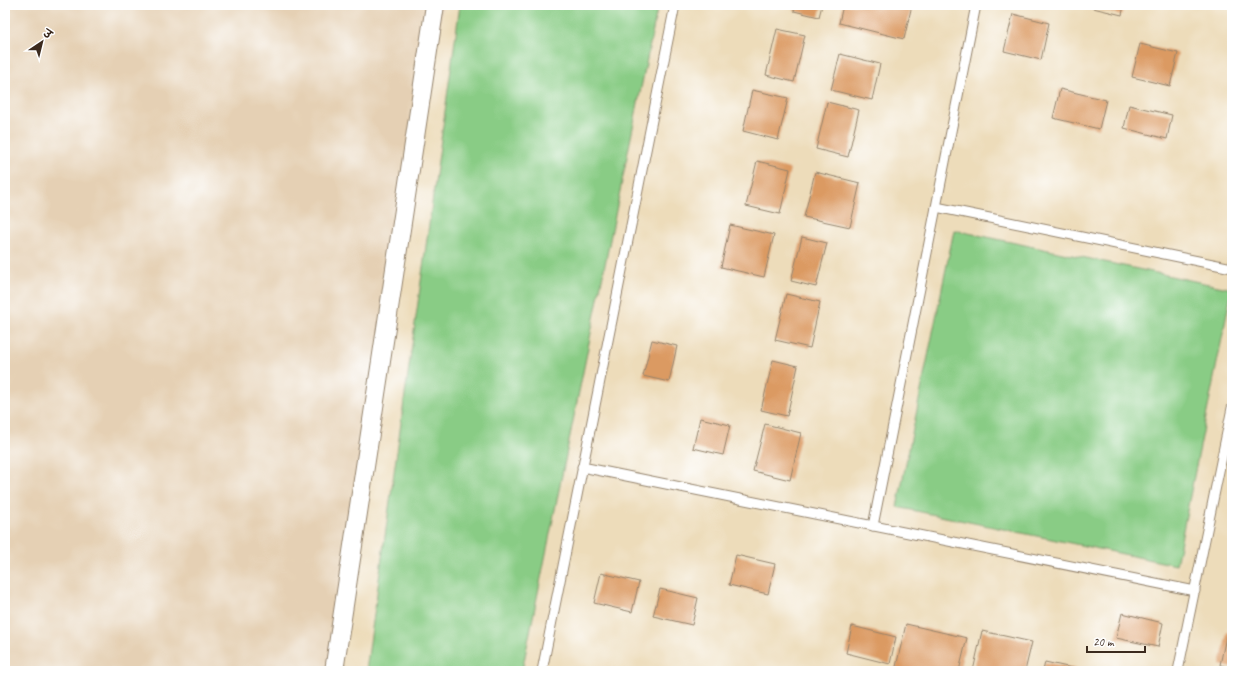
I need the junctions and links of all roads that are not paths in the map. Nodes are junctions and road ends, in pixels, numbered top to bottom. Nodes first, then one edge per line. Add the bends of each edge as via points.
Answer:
1 (435, 5) edge
2 (675, 5) edge
3 (976, 5) edge
4 (936, 207) junction
5 (1232, 268) edge
6 (1232, 408) edge
7 (582, 467) junction
8 (874, 526) junction
9 (1194, 592) junction
10 (334, 671) edge
11 (542, 671) edge
12 (1178, 671) edge

1 - 10 street
2 - 7 lane
3 - 4 lane
4 - 5 lane
4 - 8 lane
6 - 9 lane
7 - 8 lane
7 - 11 lane
8 - 9 lane
9 - 12 lane

